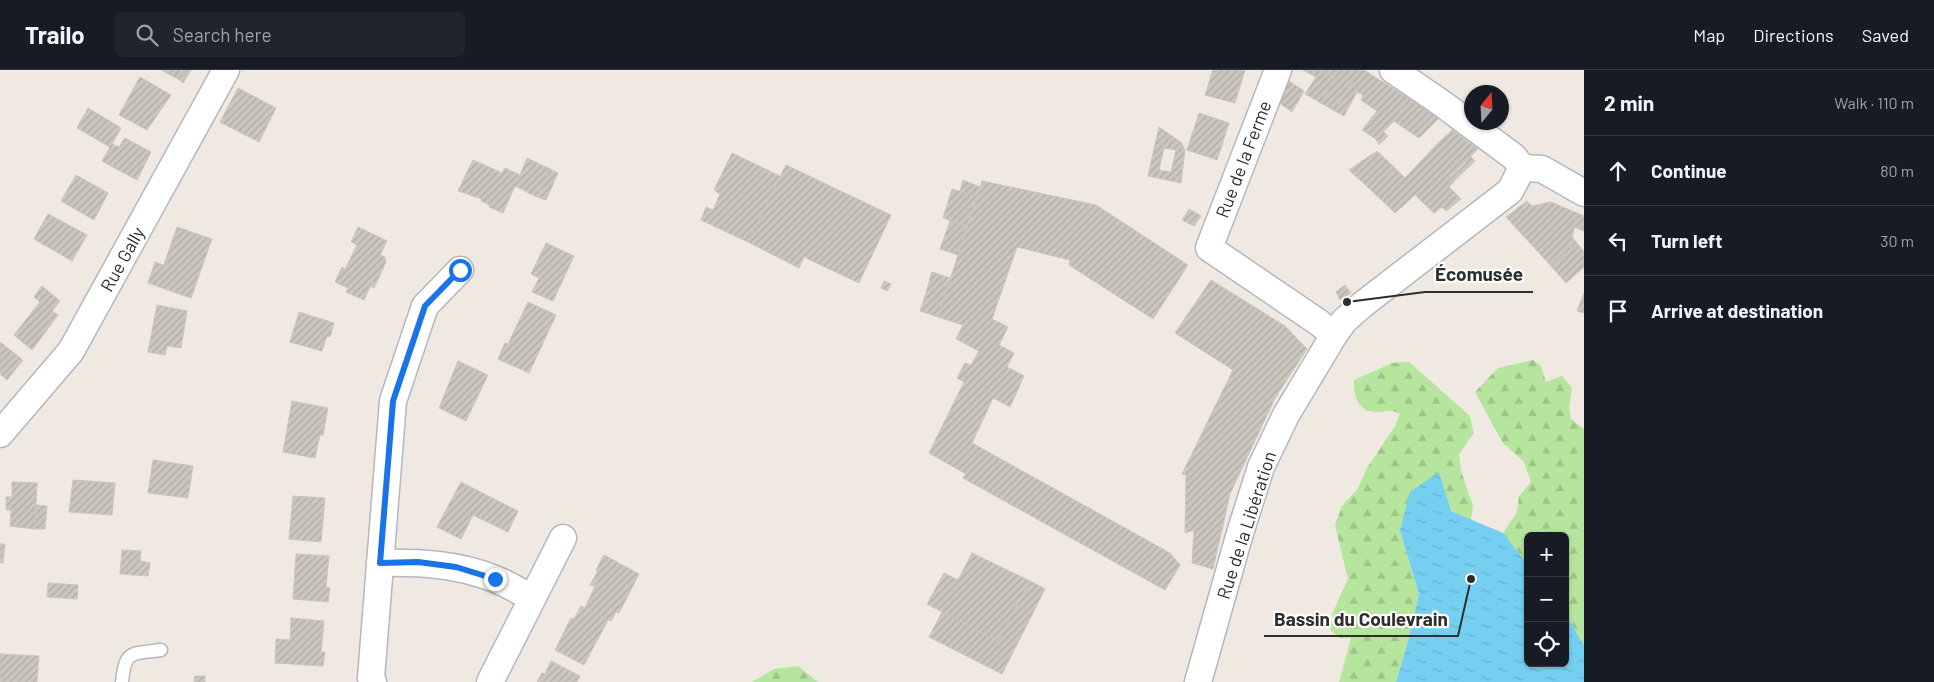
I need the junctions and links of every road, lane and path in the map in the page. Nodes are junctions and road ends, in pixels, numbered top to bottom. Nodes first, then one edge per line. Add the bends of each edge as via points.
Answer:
1 (226, 70) edge
2 (1278, 70) edge
3 (1393, 70) edge
4 (1522, 168) junction
5 (1584, 193) edge
6 (460, 270) dead end
7 (1334, 335) junction
8 (0, 434) edge
9 (563, 538) dead end
10 (380, 563) junction
11 (532, 598) junction
12 (161, 650) dead end
13 (122, 682) edge
14 (373, 682) edge
15 (490, 682) edge
16 (1198, 682) edge

1 - 8 street, Rue Gally via 72,351
2 - 7 street, Rue de la Ferme via 1209,248
3 - 4 street via 1492,141
4 - 5 street via 1542,170
4 - 7 street, Rue de la Libération via 1510,191 1362,306 1344,321
6 - 10 street via 425,306 393,401
7 - 16 street, Rue de la Libération via 1290,408 1260,467
9 - 11 street
10 - 11 street via 418,562 456,567 495,579
10 - 14 street
11 - 15 street
12 - 13 lane via 133,654 124,663

